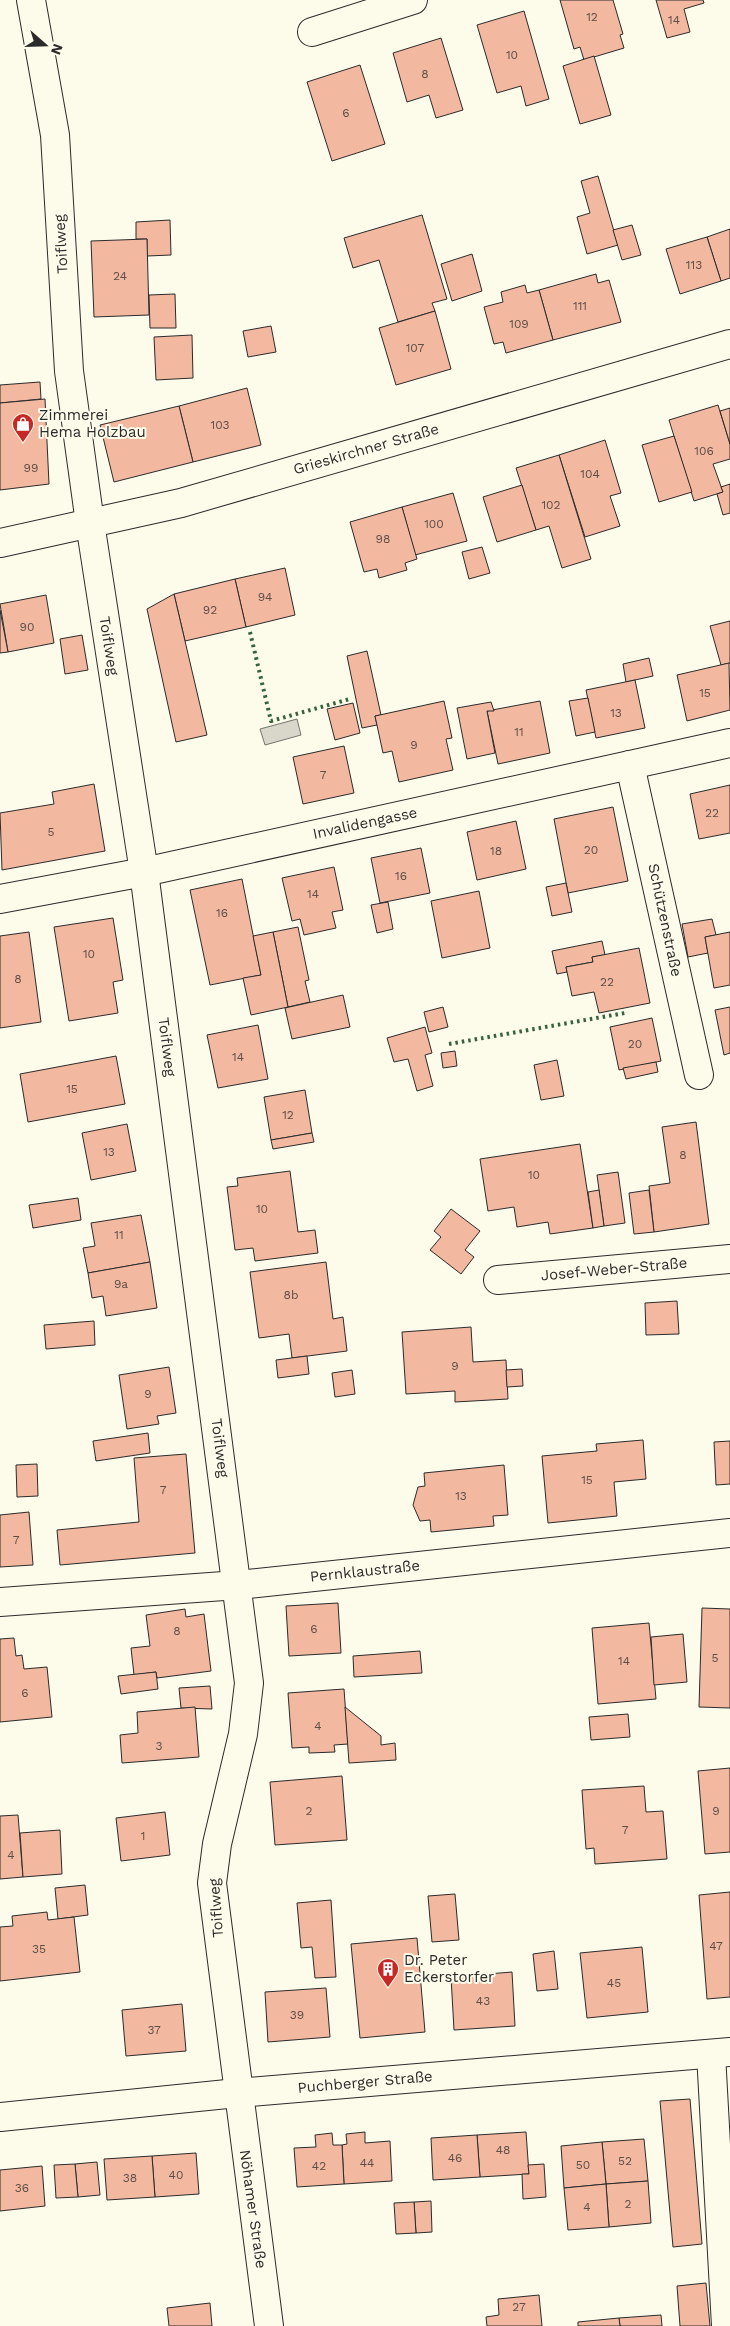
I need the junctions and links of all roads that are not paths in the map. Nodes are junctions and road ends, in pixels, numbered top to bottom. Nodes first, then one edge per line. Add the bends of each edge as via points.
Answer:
1 (31, 0) edge
2 (413, 0) edge
3 (312, 32) dead end
4 (730, 344) edge
5 (90, 522) junction
6 (0, 544) edge
7 (730, 743) edge
8 (630, 765) junction
9 (144, 872) junction
10 (0, 899) edge
11 (699, 1075) dead end
12 (730, 1259) edge
13 (498, 1280) dead end
14 (730, 1533) edge
15 (238, 1585) junction
16 (0, 1602) edge
17 (721, 2053) edge
18 (237, 2093) junction
19 (0, 2117) edge
20 (727, 2265) edge
21 (269, 2326) edge
22 (726, 2326) edge

1 - 5 street, Toiflweg via 55,135 69,371
2 - 3 street
4 - 5 street, Grieskirchner Straße via 181,503
5 - 6 street, Grieskirchner Straße
5 - 9 street, Toiflweg
7 - 8 street, Invalidengasse
8 - 9 street, Invalidengasse
8 - 11 street, Schützenstraße
9 - 10 street, Invalidengasse
9 - 15 street, Toiflweg
12 - 13 street, Josef-Weber-Straße
14 - 15 street, Pernklaustraße
15 - 16 street, Pernklaustraße
15 - 18 street, Toiflweg via 249,1683 243,1734 217,1844 212,1883
17 - 18 street, Puchberger Straße
17 - 20 street
18 - 19 street, Puchberger Straße
18 - 21 street, Nöhamer Straße
20 - 22 street

